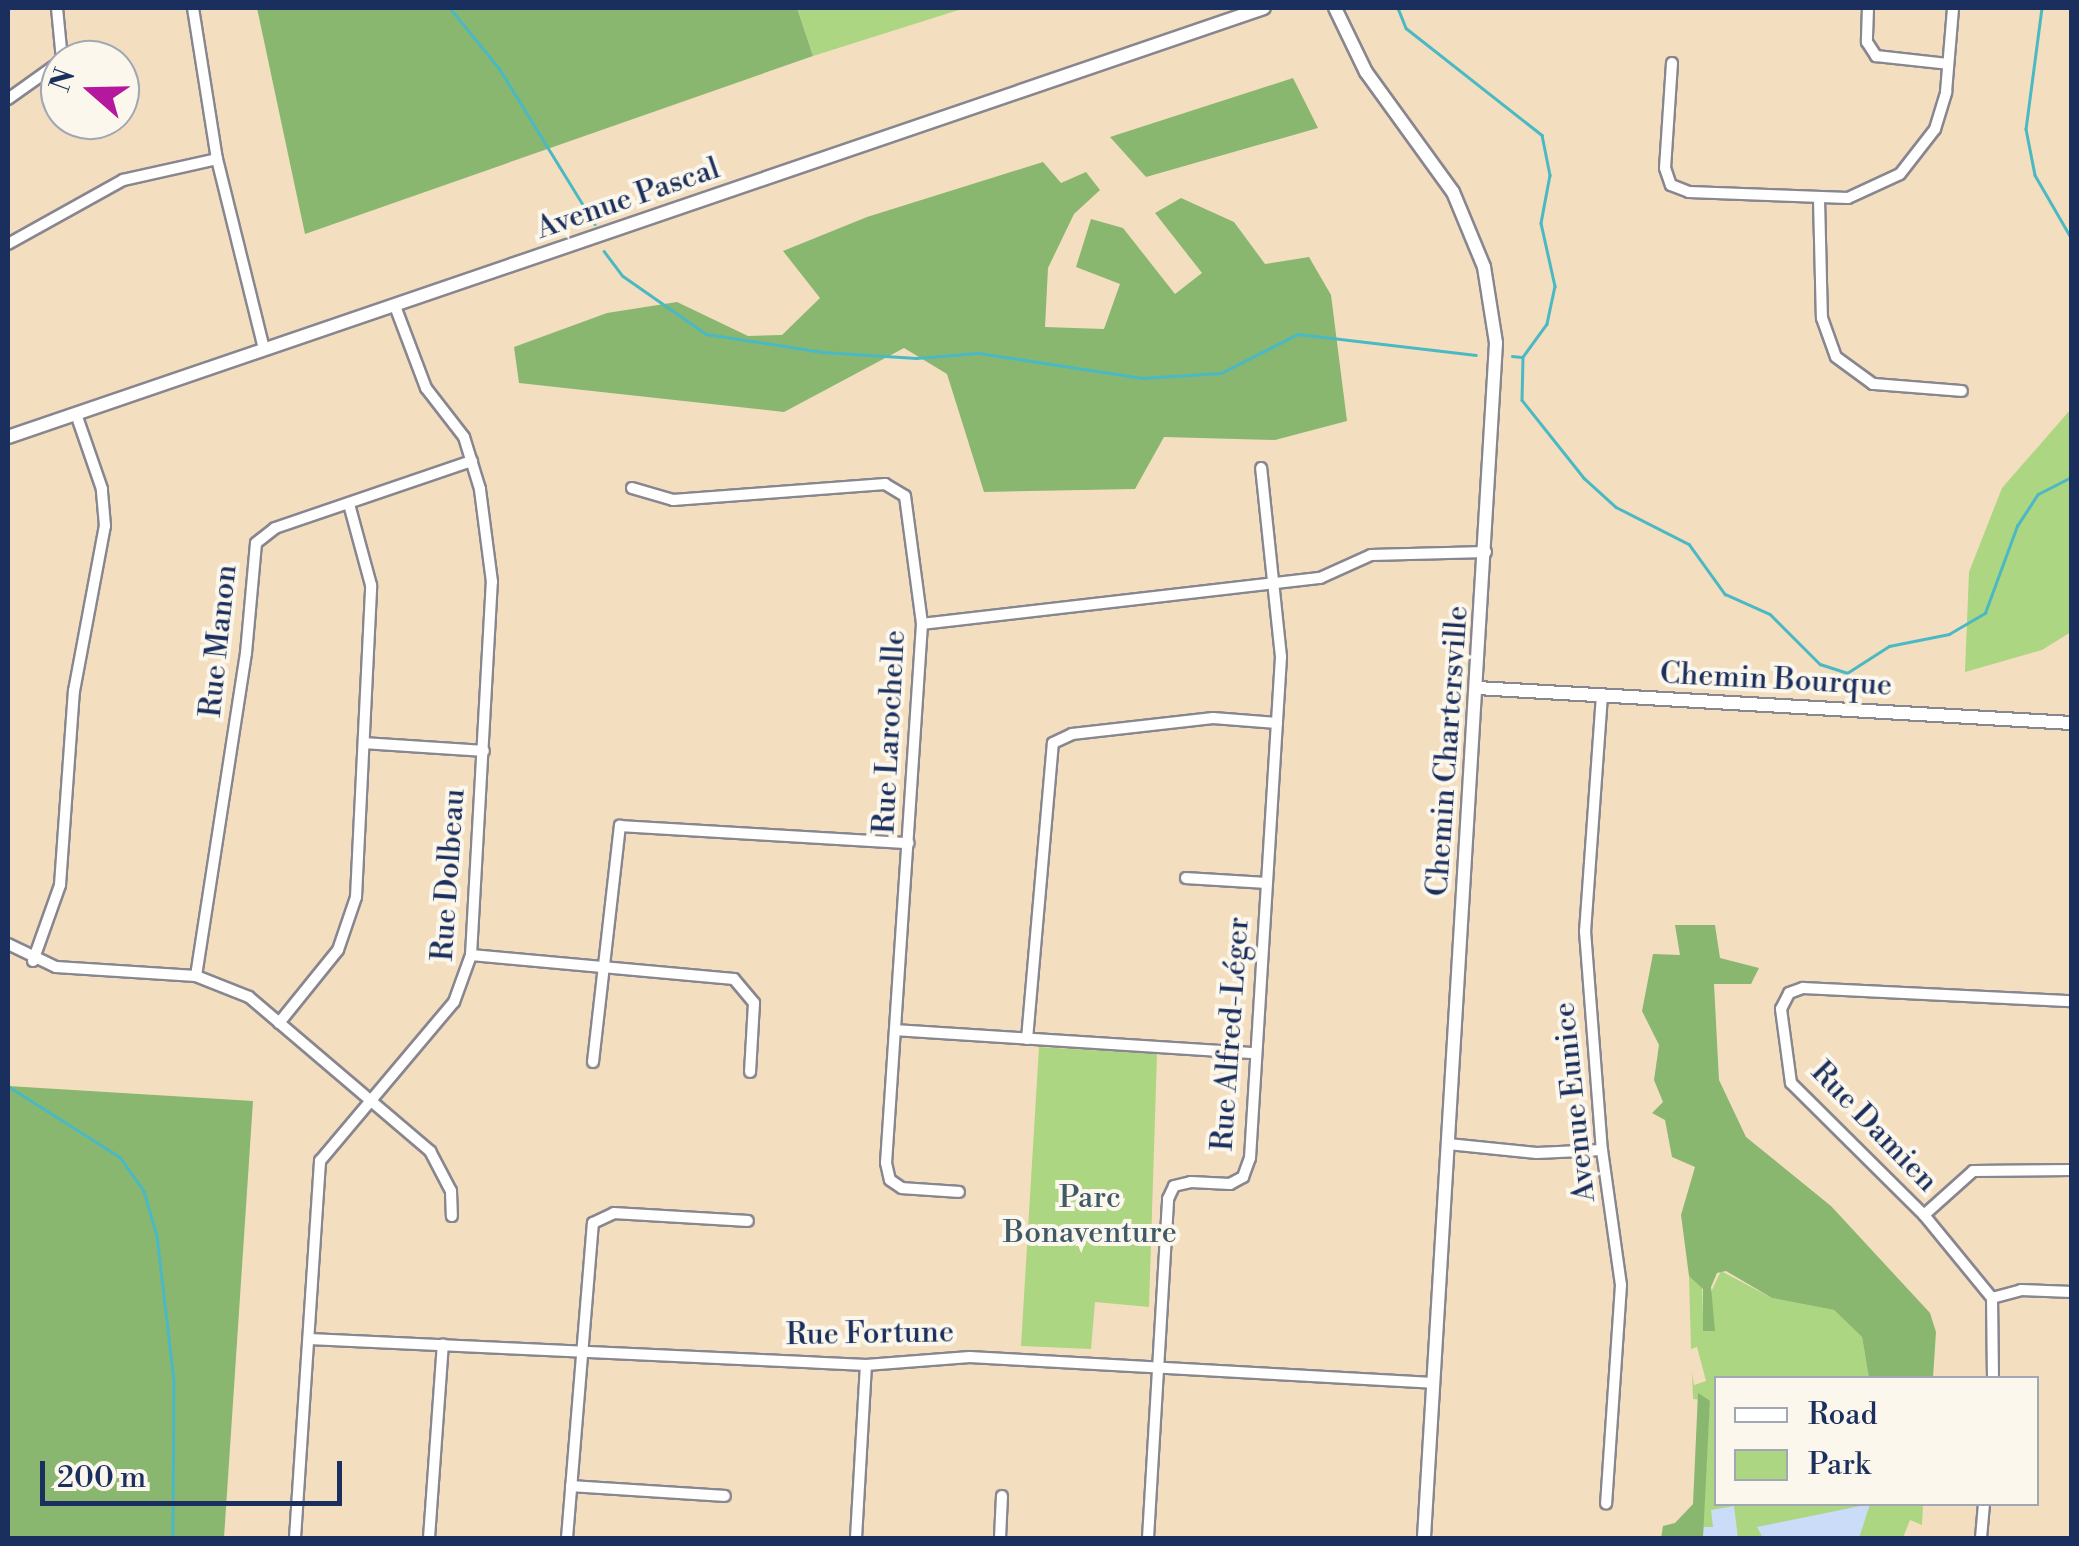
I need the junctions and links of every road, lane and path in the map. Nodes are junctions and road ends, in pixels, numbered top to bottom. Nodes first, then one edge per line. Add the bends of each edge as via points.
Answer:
1 (57, 8) edge
2 (193, 8) edge
3 (1264, 8) edge
4 (1336, 8) edge
5 (1868, 8) edge
6 (1953, 8) edge
7 (59, 40) edge
8 (1672, 63) dead end
9 (1948, 64) junction
10 (40, 76) edge
11 (8, 99) edge
12 (217, 159) junction
13 (1819, 199) junction
14 (8, 244) edge
15 (394, 306) junction
16 (264, 349) junction
17 (1962, 391) dead end
18 (76, 414) junction
19 (8, 437) edge
20 (472, 462) junction
21 (1261, 468) dead end
22 (632, 488) dead end
23 (349, 504) junction
24 (1486, 552) junction
25 (1273, 584) junction
26 (922, 624) junction
27 (1478, 688) junction
28 (1602, 695) junction
29 (1277, 723) junction
30 (2072, 723) edge
31 (364, 743) junction
32 (484, 751) junction
33 (908, 843) junction
34 (1186, 878) dead end
35 (1266, 883) junction
36 (8, 944) edge
37 (470, 955) junction
38 (34, 961) junction
39 (604, 967) junction
40 (196, 976) junction
41 (2072, 1001) edge
42 (279, 1023) junction
43 (895, 1030) junction
44 (1027, 1039) junction
45 (1254, 1053) junction
46 (593, 1062) dead end
47 (750, 1072) dead end
48 (372, 1102) junction
49 (1448, 1144) junction
50 (1602, 1150) junction
51 (2072, 1170) edge
52 (959, 1192) dead end
53 (1924, 1215) junction
54 (452, 1216) dead end
55 (748, 1221) dead end
56 (2072, 1292) edge
57 (1992, 1298) junction
58 (309, 1340) junction
59 (443, 1345) junction
60 (580, 1354) junction
61 (866, 1365) junction
62 (1158, 1366) junction
63 (1993, 1376) edge
64 (1432, 1382) junction
65 (571, 1486) junction
66 (725, 1496) dead end
67 (1002, 1496) dead end
68 (1606, 1502) dead end
69 (1984, 1506) edge
70 (295, 1538) edge
71 (429, 1538) edge
72 (567, 1538) edge
73 (856, 1538) edge
74 (1000, 1538) edge
75 (1148, 1538) edge
76 (1424, 1538) edge
77 (1981, 1538) edge

1 - 7 street
2 - 12 street
3 - 15 street, Avenue Pascal
4 - 24 street, Chemin Chartersville via 1366,72 1453,192 1484,267 1496,364
5 - 9 street via 1867,42 1876,56
6 - 9 street
8 - 13 street via 1665,168 1671,185
9 - 13 street via 1940,117 1916,159 1870,191
10 - 11 street
12 - 14 street via 123,180
12 - 16 street
13 - 17 street via 1822,318 1836,356 1856,375 1884,387
15 - 16 street, Avenue Pascal
15 - 20 street, Rue Dolbeau via 426,388 452,418
16 - 18 street, Avenue Pascal
18 - 19 street, Avenue Pascal
18 - 38 street via 102,488 105,526 74,692 60,886
20 - 23 street, Rue Manon
20 - 32 street, Rue Dolbeau via 494,601
21 - 25 street, Rue Alfred-Léger
22 - 26 street, Rue Larochelle via 672,500 899,488
23 - 31 street via 371,585
23 - 40 street, Rue Manon via 275,528 256,543 248,639
24 - 25 street via 1371,555 1320,578
24 - 27 street, Chemin Chartersville
25 - 26 street
25 - 29 street, Rue Alfred-Léger via 1280,642
26 - 33 street, Rue Larochelle
27 - 28 street, Chemin Bourque
27 - 49 street, Chemin Chartersville
28 - 30 street, Chemin Bourque
28 - 50 street, Avenue Eunice via 1584,932
29 - 35 street, Rue Alfred-Léger
29 - 44 street via 1213,718 1072,734 1053,743
31 - 32 street
31 - 42 street via 356,897 347,935
32 - 37 street, Rue Dolbeau
33 - 39 street via 620,826
33 - 43 street, Rue Larochelle
34 - 35 street
35 - 45 street, Rue Alfred-Léger
36 - 38 street
37 - 39 street
37 - 48 street, Rue Dolbeau via 454,1002
38 - 40 street
39 - 46 street
39 - 47 street via 742,982 754,1003
40 - 42 street via 228,985
41 - 53 street, Rue Damien via 1803,988 1789,993 1782,1029 1791,1083
42 - 48 street
43 - 44 street
43 - 52 street, Rue Larochelle via 890,1180 902,1188
44 - 45 street
45 - 62 street, Rue Alfred-Léger via 1244,1177 1230,1184 1174,1186 1168,1199
48 - 54 street via 430,1152 451,1191
48 - 58 street, Rue Dolbeau via 320,1161
49 - 50 street via 1537,1153
49 - 64 street, Chemin Chartersville
50 - 68 street, Avenue Eunice via 1621,1285
51 - 53 street via 1972,1170
53 - 57 street, Rue Damien
55 - 60 street via 614,1213 598,1218 589,1234
56 - 57 street via 2021,1290
57 - 63 street
58 - 59 street, Rue Fortune
58 - 70 street, Rue Dolbeau
59 - 60 street, Rue Fortune
59 - 71 street
60 - 61 street, Rue Fortune
60 - 65 street
61 - 62 street, Rue Fortune via 970,1357
61 - 73 street
62 - 64 street, Rue Fortune
62 - 75 street, Rue Alfred-Léger
64 - 76 street, Chemin Chartersville
65 - 66 street
65 - 72 street
67 - 74 street
69 - 77 street

